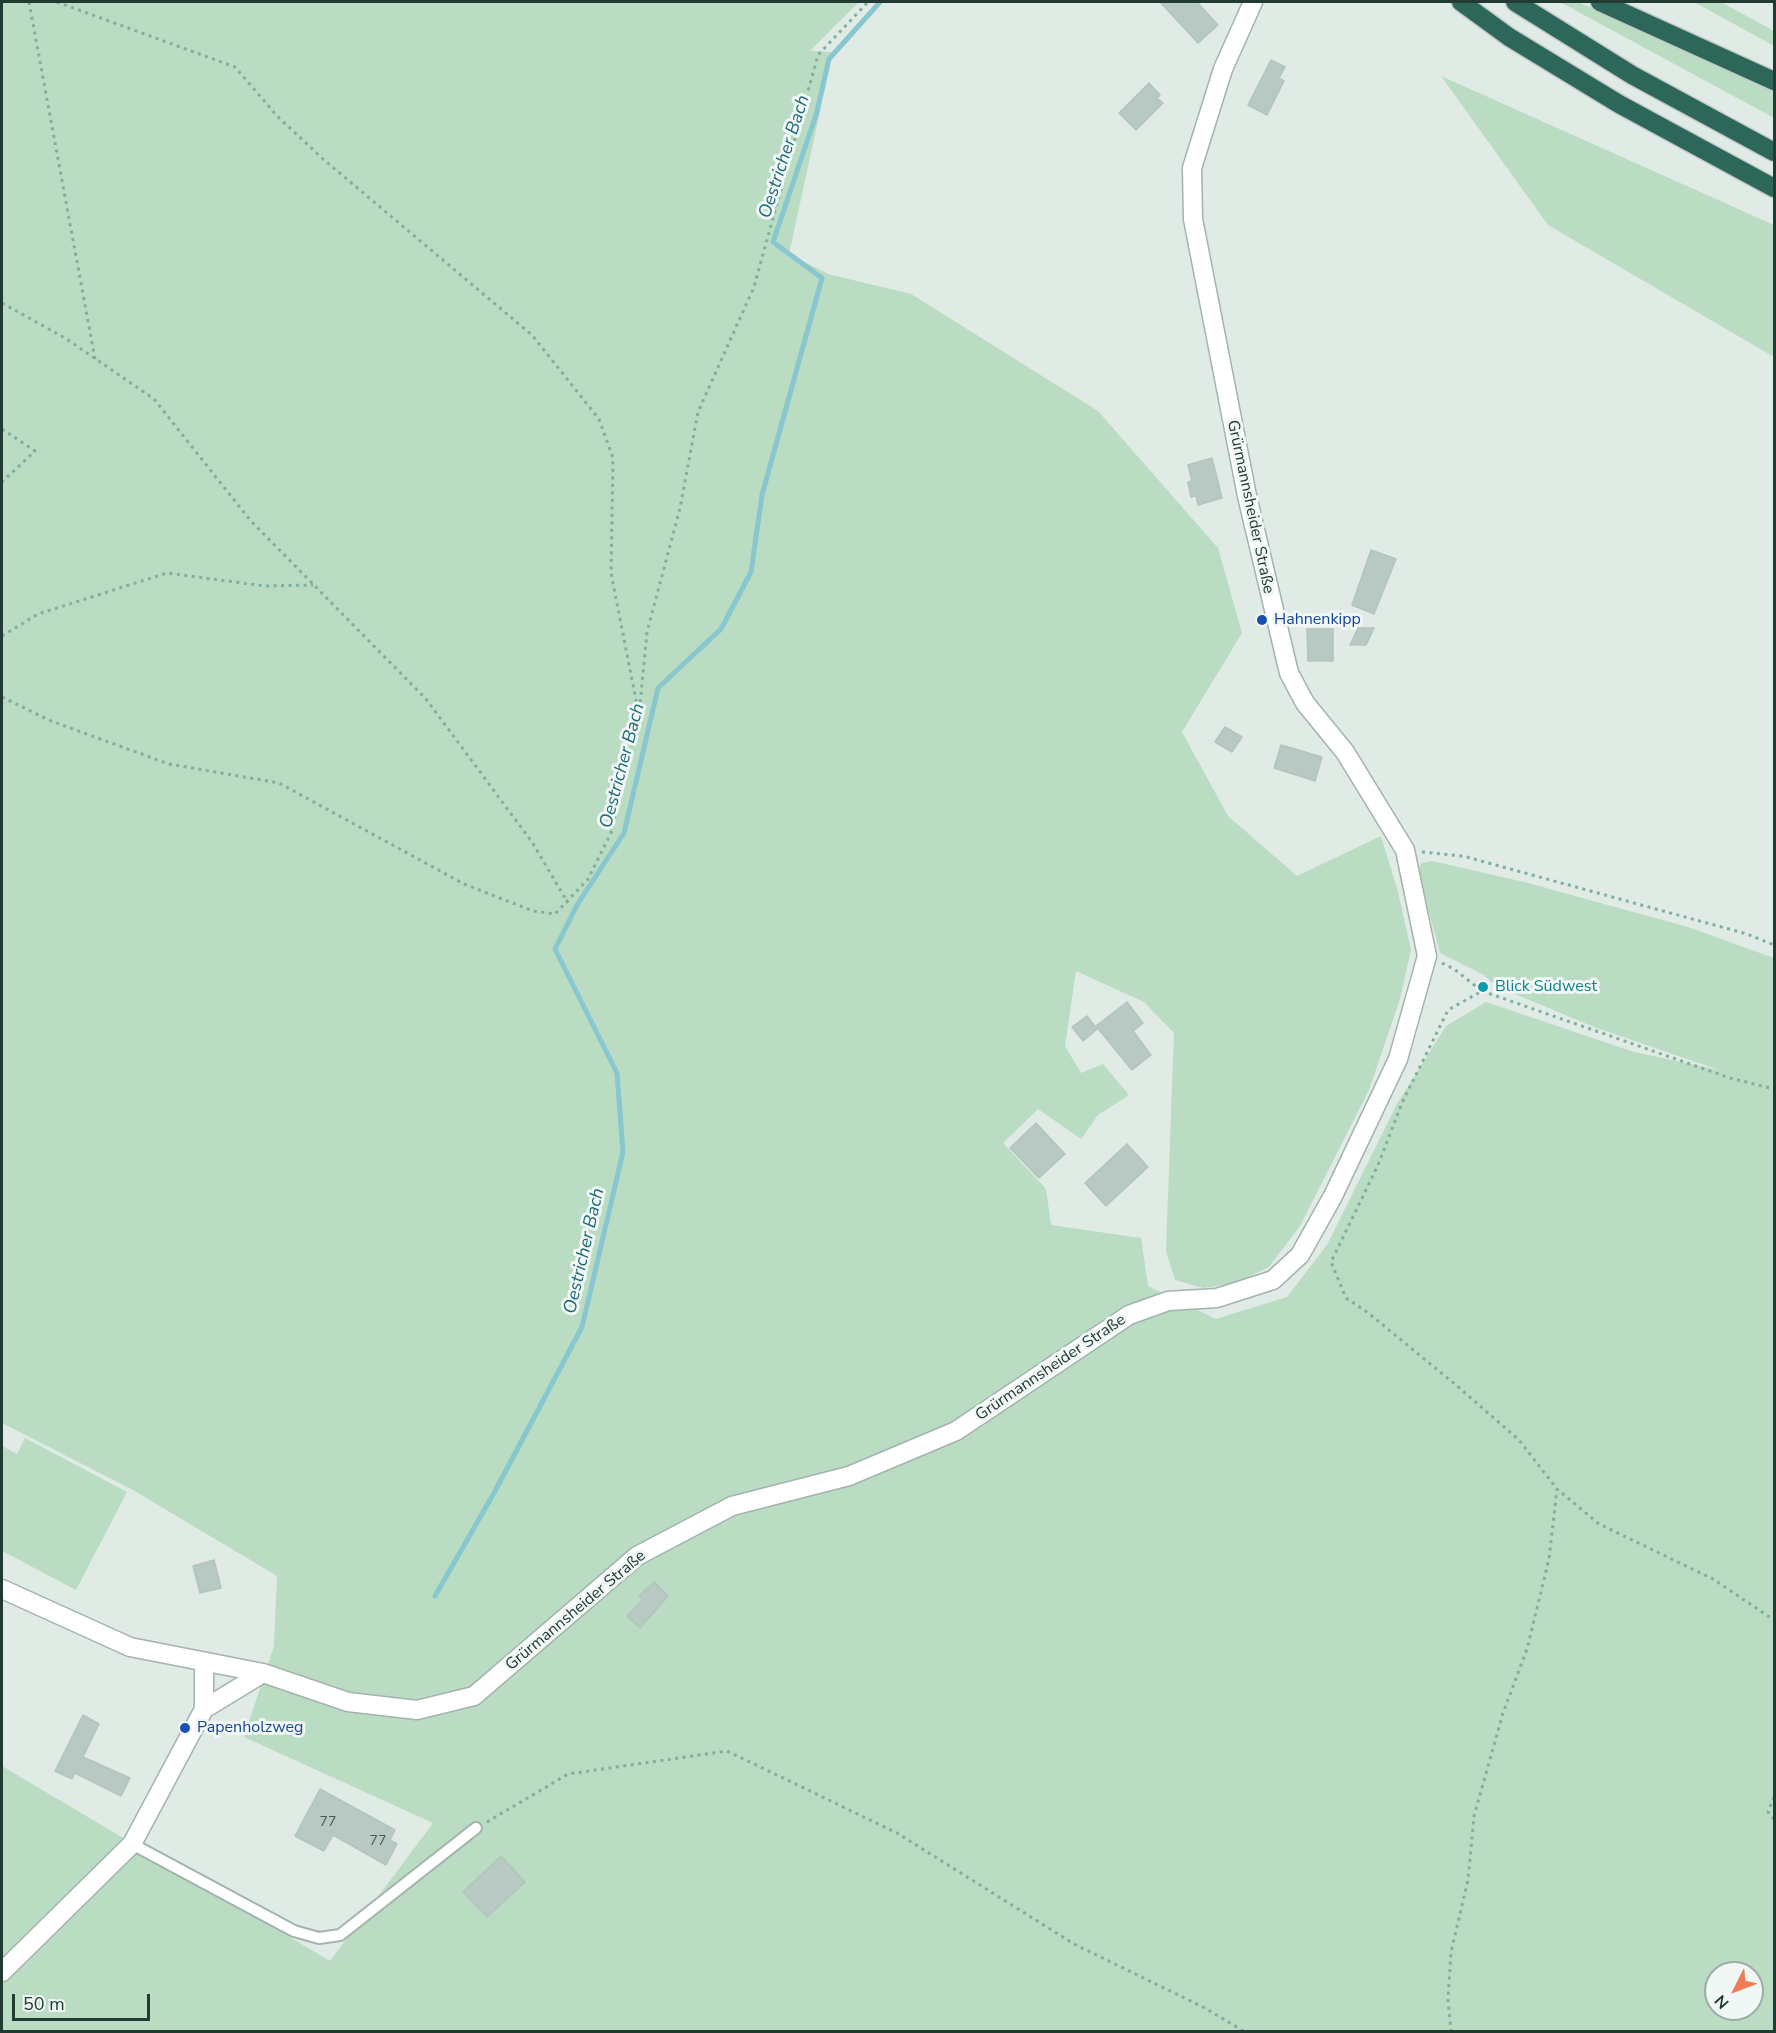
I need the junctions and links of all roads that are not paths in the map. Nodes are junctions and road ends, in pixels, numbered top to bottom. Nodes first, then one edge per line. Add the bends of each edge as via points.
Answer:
1 (1254, 2) edge
2 (1461, 2) edge
3 (1515, 2) edge
4 (1600, 2) edge
5 (1774, 81) edge
6 (1774, 152) edge
7 (1774, 188) edge
8 (2, 1589) edge
9 (204, 1663) junction
10 (263, 1673) junction
11 (204, 1709) junction
12 (476, 1828) road end
13 (132, 1844) junction
14 (2, 1972) edge

1 - 10 street, Grürmannsheider Straße via 1222,69 1192,168 1193,219 1247,496 1289,673 1305,704 1345,752 1405,850 1427,956 1398,1059 1333,1196 1300,1255 1273,1280 1217,1298 1168,1301 1129,1315 956,1431 849,1476 732,1506 637,1556 474,1696 417,1710 348,1702
2 - 7 highway via 1509,37 1618,104
3 - 6 highway via 1632,75
4 - 5 highway
8 - 9 street via 130,1647
9 - 10 street
9 - 11 street
10 - 11 street
11 - 13 street
12 - 13 lane via 340,1935 320,1938 294,1931
13 - 14 street

